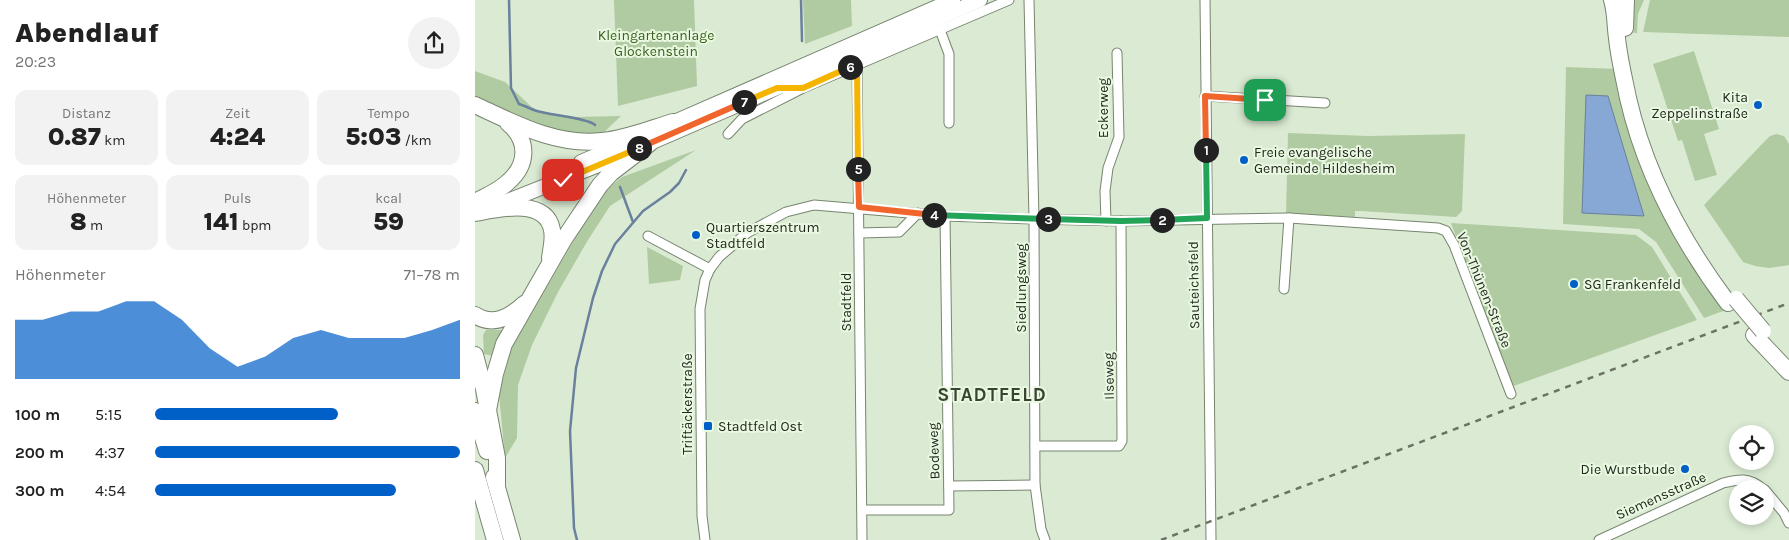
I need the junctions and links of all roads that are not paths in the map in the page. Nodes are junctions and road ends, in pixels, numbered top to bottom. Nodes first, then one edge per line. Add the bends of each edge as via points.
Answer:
1 (953, 0) edge
2 (980, 0) edge
3 (1009, 0) edge
4 (1029, 0) edge
5 (1205, 0) edge
6 (1603, 0) edge
7 (1612, 0) edge
8 (1626, 0) edge
9 (940, 30) junction
10 (1616, 34) junction
11 (1117, 53) dead end
12 (857, 64) junction
13 (777, 88) junction
14 (803, 88) junction
15 (1205, 96) junction
16 (1325, 103) dead end
17 (475, 104) edge
18 (501, 117) junction
19 (673, 122) junction
20 (949, 123) dead end
21 (728, 134) dead end
22 (651, 143) junction
23 (475, 203) edge
24 (859, 207) junction
25 (475, 213) edge
26 (918, 213) junction
27 (945, 216) junction
28 (1207, 218) junction
29 (1289, 218) junction
30 (1034, 219) junction
31 (1106, 221) junction
32 (1121, 221) junction
33 (859, 233) junction
34 (648, 236) dead end
35 (548, 267) junction
36 (710, 269) junction
37 (1284, 289) dead end
38 (529, 299) junction
39 (1732, 301) junction
40 (475, 316) edge
41 (1759, 333) junction
42 (475, 355) edge
43 (1789, 360) edge
44 (1789, 372) edge
45 (1511, 394) dead end
46 (482, 410) edge
47 (1035, 446) junction
48 (475, 470) edge
49 (1729, 482) edge
50 (478, 484) edge
51 (1035, 485) junction
52 (949, 486) junction
53 (1774, 502) edge
54 (862, 510) junction
55 (1789, 523) edge
56 (495, 540) edge
57 (512, 540) edge
58 (705, 540) edge
59 (862, 540) edge
60 (1045, 540) edge
61 (1211, 540) edge
62 (1599, 540) edge

1 - 19 main road
2 - 13 main road
3 - 9 street
4 - 30 street, Siedlungsweg
5 - 15 street, Sauteichsfeld
6 - 10 highway
7 - 10 highway
8 - 39 highway via 1627,47 1638,99 1655,152 1687,223
9 - 12 street
9 - 20 street via 949,54
10 - 39 highway via 1629,100 1657,182 1679,227 1709,276
11 - 31 street, Eckerweg via 1119,137 1108,168
12 - 14 street
12 - 24 street, Stadtfeld
13 - 14 main road
13 - 22 main road
14 - 21 street via 743,119
15 - 16 street
15 - 28 street, Sauteichsfeld
17 - 18 highway
18 - 19 highway via 536,133 581,142 603,141
18 - 23 highway via 514,128 524,146 521,167 507,184
19 - 23 main road
22 - 25 main road
22 - 35 highway via 600,185
24 - 26 street, Triftäckerstraße
24 - 33 street, Stadtfeld
24 - 36 street, Triftäckerstraße via 814,204 786,212 747,233
25 - 35 highway via 507,207 538,212 551,227 553,236
26 - 27 street, Triftäckerstraße
26 - 33 street via 899,232
27 - 30 street, Triftäckerstraße
27 - 52 street, Bodeweg
28 - 29 street, Von-Thünen-Straße
28 - 32 street, Triftäckerstraße
28 - 61 street, Sauteichsfeld
29 - 37 street
29 - 45 street, Von-Thünen-Straße via 1446,231 1454,244
30 - 31 street, Triftäckerstraße
30 - 47 street, Siedlungsweg
31 - 32 street, Triftäckerstraße
32 - 47 street, Ilseweg via 1122,441 1119,446
33 - 54 street, Stadtfeld
34 - 36 street
35 - 38 highway
36 - 58 street, Triftäckerstraße via 700,309
38 - 40 highway via 499,320 490,322
38 - 46 highway via 500,355
39 - 41 highway, bridge
41 - 43 highway
41 - 44 highway
42 - 46 highway
46 - 57 highway via 497,458 497,487
47 - 51 street, Siedlungsweg
48 - 50 highway
49 - 62 street, Siemensstraße
50 - 56 highway
51 - 52 street
51 - 60 street, Siedlungsweg
52 - 54 street, Bodeweg via 949,510
53 - 55 street, Siemensstraße
54 - 59 street, Stadtfeld

